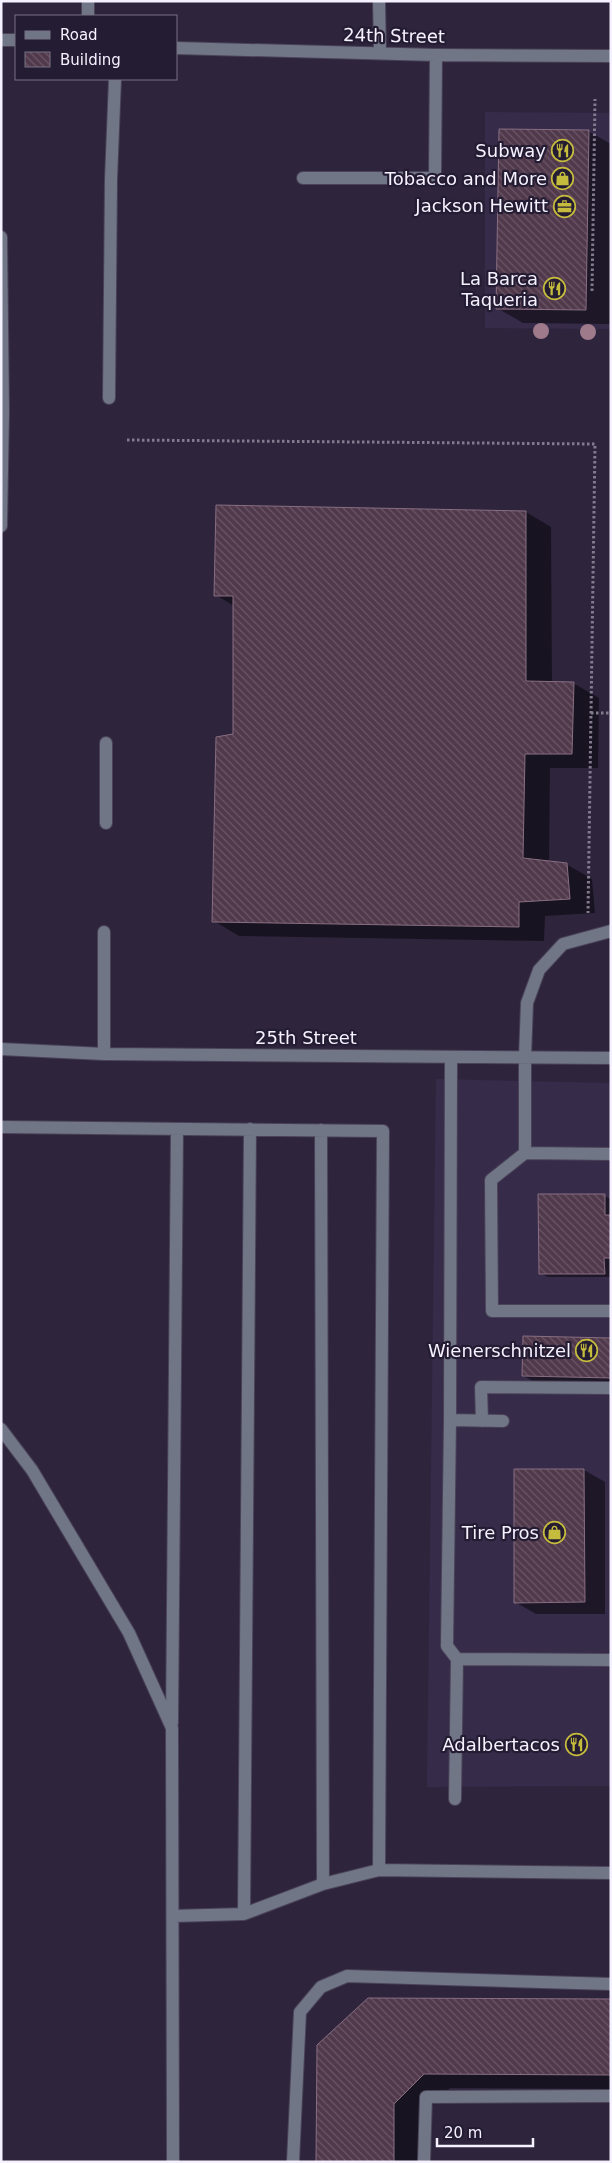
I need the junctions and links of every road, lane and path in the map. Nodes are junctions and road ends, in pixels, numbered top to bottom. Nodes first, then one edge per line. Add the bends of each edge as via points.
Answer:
1 (88, 1) edge
2 (379, 1) edge
3 (88, 15) edge
4 (1, 40) edge
5 (15, 40) edge
6 (178, 48) edge
7 (380, 53) junction
8 (436, 55) junction
9 (611, 56) edge
10 (115, 80) edge
11 (595, 99) dead end
12 (303, 178) dead end
13 (1, 237) edge
14 (592, 291) dead end
15 (109, 398) dead end
16 (127, 440) dead end
17 (1, 526) edge
18 (592, 713) junction
19 (611, 713) edge
20 (106, 743) dead end
21 (106, 823) dead end
22 (587, 918) dead end
23 (611, 931) edge
24 (104, 932) dead end
25 (1, 1049) edge
26 (104, 1054) junction
27 (451, 1057) junction
28 (525, 1058) junction
29 (611, 1058) edge
30 (1, 1127) edge
31 (177, 1129) junction
32 (250, 1130) junction
33 (321, 1130) junction
34 (525, 1153) junction
35 (611, 1154) edge
36 (611, 1310) edge
37 (611, 1388) edge
38 (450, 1420) junction
39 (482, 1421) junction
40 (503, 1421) dead end
41 (1, 1430) edge
42 (457, 1659) junction
43 (611, 1660) edge
44 (172, 1728) junction
45 (455, 1798) dead end
46 (379, 1870) junction
47 (611, 1873) edge
48 (324, 1884) junction
49 (244, 1914) junction
50 (172, 1916) junction
51 (611, 1984) edge
52 (611, 2096) edge
53 (173, 2162) edge
54 (293, 2162) edge
55 (424, 2162) edge

1 - 3 street
2 - 7 street
4 - 5 street
6 - 7 street, 24th Street
7 - 8 street, 24th Street
8 - 9 street, 24th Street
8 - 12 street via 435,178
10 - 15 street
11 - 14 path
13 - 17 street
16 - 18 path via 595,444
18 - 19 path
18 - 22 path
20 - 21 street
23 - 28 street via 563,944 539,970 527,1003
24 - 26 street
25 - 26 street, 25th Street
26 - 27 street, 25th Street
27 - 28 street, 25th Street
27 - 38 street
28 - 29 street, 25th Street
28 - 34 street
30 - 31 street
31 - 32 street
31 - 44 street
32 - 33 street
32 - 49 street
33 - 46 street via 383,1130
33 - 48 street
34 - 35 street
34 - 36 street via 492,1180 492,1311
37 - 39 street via 481,1387
38 - 39 street
38 - 42 street via 447,1646
39 - 40 street
41 - 44 street via 32,1470 129,1633
42 - 43 street
42 - 45 street
44 - 50 street
46 - 47 street
46 - 48 street
48 - 49 street
49 - 50 street
50 - 53 street
51 - 54 street via 347,1976 321,1986 300,2012
52 - 55 street via 426,2097

